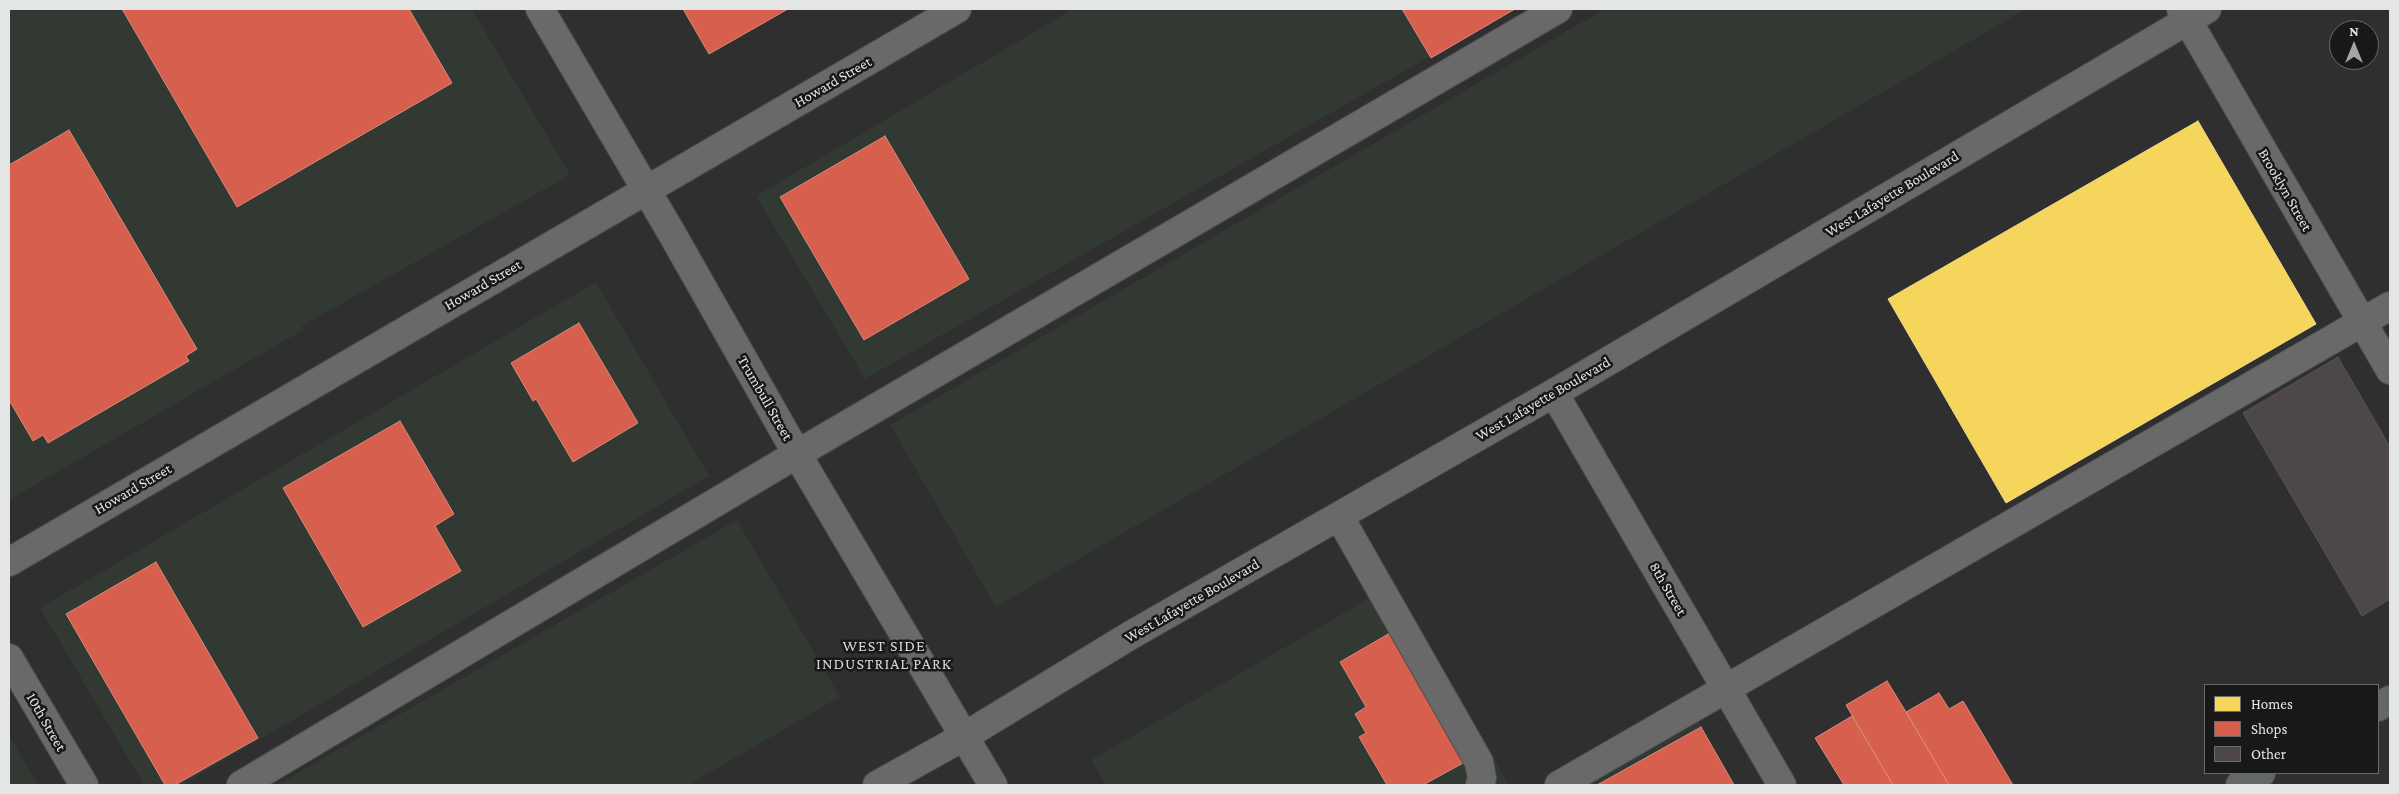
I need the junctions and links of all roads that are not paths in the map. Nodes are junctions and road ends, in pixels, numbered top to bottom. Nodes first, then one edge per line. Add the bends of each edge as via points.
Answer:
1 (540, 9) edge
2 (957, 9) edge
3 (1558, 9) edge
4 (2191, 12) edge
5 (646, 190) junction
6 (2390, 306) edge
7 (2362, 322) junction
8 (2390, 370) edge
9 (1554, 393) junction
10 (797, 454) junction
11 (1339, 516) junction
12 (9, 562) edge
13 (9, 658) edge
14 (1725, 688) junction
15 (965, 736) junction
16 (2259, 774) edge
17 (84, 785) edge
18 (241, 785) edge
19 (877, 785) edge
20 (993, 785) edge
21 (1480, 785) edge
22 (1558, 785) edge
23 (1782, 785) edge
24 (2240, 785) edge

1 - 5 street, Trumbull Street
2 - 5 street, Howard Street
3 - 10 street
4 - 7 street, Brooklyn Street
4 - 9 street, West Lafayette Boulevard
5 - 10 street, Trumbull Street
5 - 12 street, Howard Street
6 - 7 street
7 - 8 street, Brooklyn Street
7 - 14 street
9 - 11 street, West Lafayette Boulevard
9 - 14 street, 8th Street
10 - 15 street, Trumbull Street
10 - 18 street
11 - 15 street, West Lafayette Boulevard via 1131,635
11 - 21 street via 1479,762
13 - 17 street, 10th Street
14 - 22 street
14 - 23 street, 8th Street
15 - 19 street, West Lafayette Boulevard
15 - 20 street, Trumbull Street
16 - 24 main road

